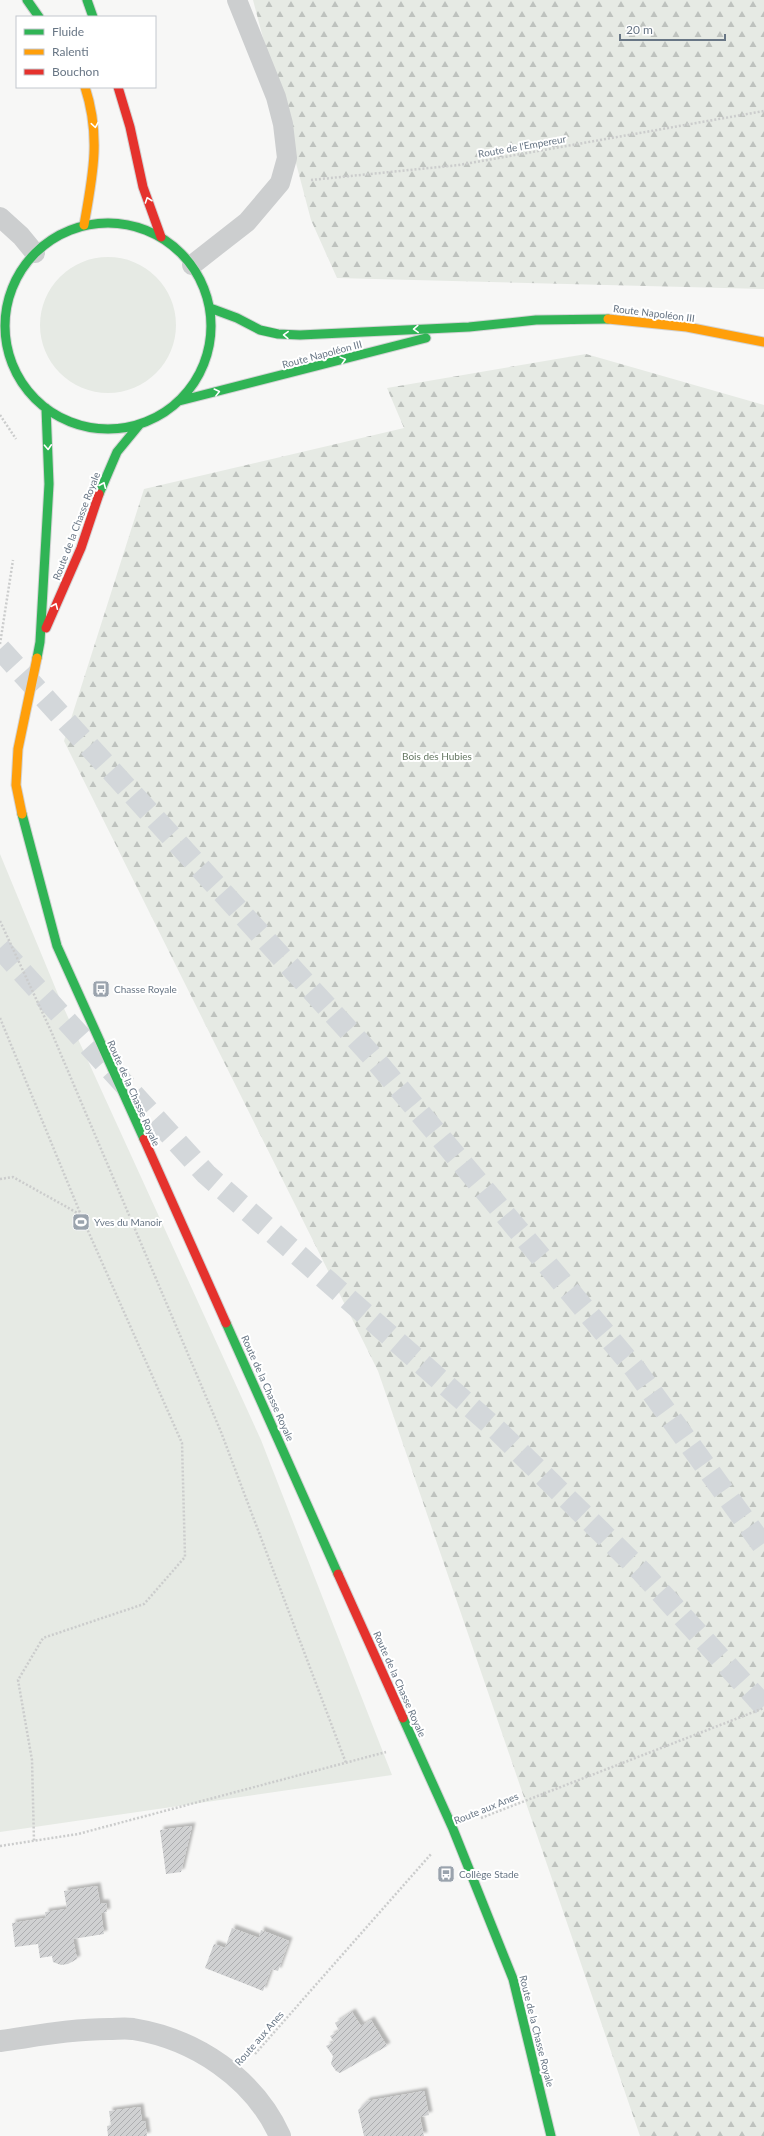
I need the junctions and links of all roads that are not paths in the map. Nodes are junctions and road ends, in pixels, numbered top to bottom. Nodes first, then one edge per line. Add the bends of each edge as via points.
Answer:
1 (27, 0) edge
2 (88, 0) edge
3 (237, 0) edge
4 (38, 16) edge
5 (93, 16) edge
6 (85, 88) edge
7 (118, 88) edge
8 (0, 217) edge
9 (84, 226) junction
10 (160, 237) junction
11 (35, 253) junction
12 (192, 265) junction
13 (14, 283) junction
14 (0, 288) edge
15 (210, 308) junction
16 (469, 327) junction
17 (764, 342) edge
18 (6, 371) dead end
19 (17, 375) junction
20 (179, 401) junction
21 (46, 408) junction
22 (140, 424) junction
23 (40, 642) junction
24 (0, 2041) edge
25 (280, 2136) edge
26 (551, 2136) edge

1 - 4 main road
2 - 5 main road
3 - 12 lane via 276,97 284,124 288,158 280,183 248,222
6 -> 9 main road via 91,103 97,138 95,170
10 -> 7 main road via 143,187
8 - 11 lane
9 - 10 main road, Route Napoléon III via 110,223 136,226
9 - 11 main road, Route Napoléon III via 58,236
10 - 12 main road, Route Napoléon III via 178,249
11 - 13 main road, Route Napoléon III
12 - 15 main road, Route Napoléon III via 204,285
13 - 14 main road
13 - 19 main road, Route Napoléon III via 7,306 5,329 9,353
16 -> 15 main road, Route Napoléon III via 307,335 278,334 260,330
15 - 20 main road, Route Napoléon III via 210,342 200,374
16 - 17 main road, Route Napoléon III via 536,320 602,318 687,327
20 -> 16 main road, Route Napoléon III
18 - 19 main road
19 - 21 main road, Route Napoléon III via 30,393
20 - 22 main road, Route Napoléon III via 161,414
21 - 22 main road, Route Napoléon III via 67,420 91,427 116,429
21 -> 23 main road, Route de la Chasse Royale via 49,484
23 -> 22 main road, Route de la Chasse Royale via 81,548 97,499 117,452
23 - 26 main road, Route de la Chasse Royale via 18,749 16,785 57,946 453,1829 514,1979
24 - 25 street via 80,2029 132,2029 163,2036 204,2054 236,2076 274,2123

